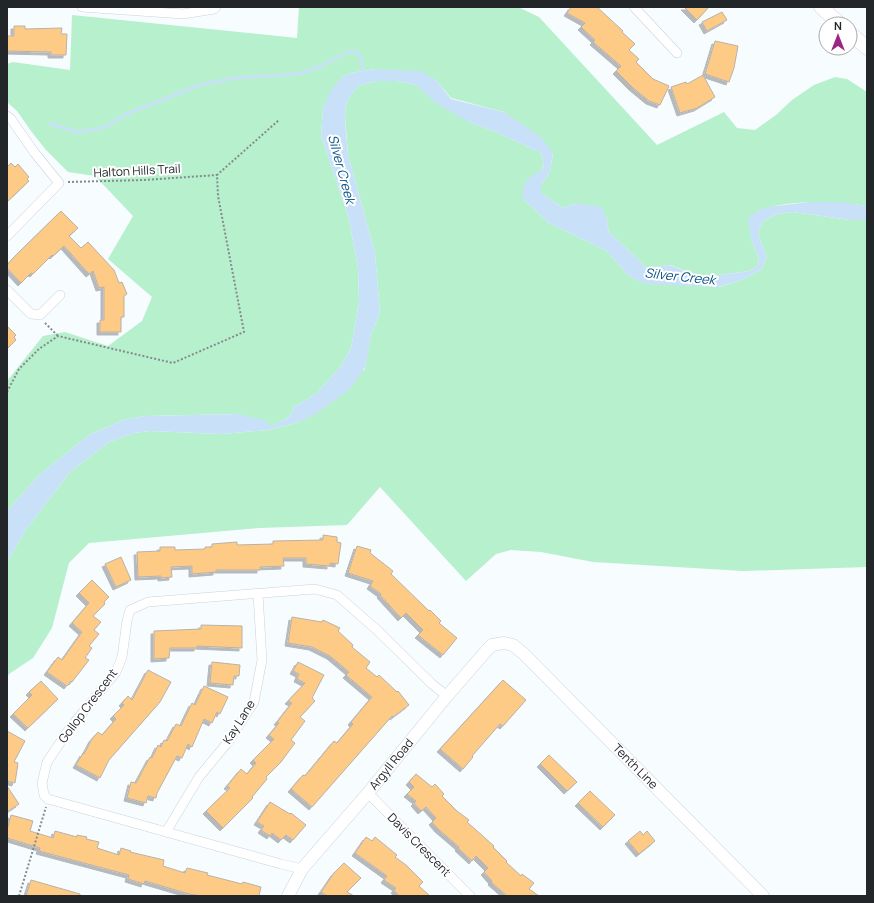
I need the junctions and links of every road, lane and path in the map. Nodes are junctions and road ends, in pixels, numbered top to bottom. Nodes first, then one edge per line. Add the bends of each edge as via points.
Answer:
1 (82, 7) edge
2 (216, 7) edge
3 (634, 7) edge
4 (821, 7) edge
5 (831, 16) edge
6 (858, 40) edge
7 (867, 48) edge
8 (677, 53) dead end
9 (7, 116) edge
10 (279, 120) dead end
11 (217, 175) junction
12 (59, 182) junction
13 (7, 236) edge
14 (7, 290) edge
15 (60, 295) dead end
16 (40, 315) junction
17 (58, 336) junction
18 (7, 392) edge
19 (258, 594) junction
20 (504, 643) joint
21 (447, 696) junction
22 (368, 793) junction
23 (48, 799) junction
24 (166, 832) junction
25 (302, 868) junction
26 (462, 888) junction
27 (19, 896) edge
28 (288, 896) edge
29 (456, 896) edge
30 (470, 896) edge
31 (763, 896) edge

1 - 2 street via 183,14
3 - 8 street
4 - 5 main road
6 - 7 main road
9 - 12 street
10 - 11 path
11 - 12 path, Halton Hills Trail
11 - 17 path via 218,196 244,332 173,363
12 - 13 street
14 - 16 street via 31,314
15 - 16 street
16 - 17 path
17 - 18 path via 39,349 19,369
19 - 21 street, Gollop Crescent via 315,589 338,596
19 - 23 street, Gollop Crescent via 148,602 130,610 122,657 116,672 70,728 47,762 42,783 44,795
19 - 24 street, Kay Lane via 262,660 254,702 228,742 199,777
20 - 21 street, Argyll Road via 492,645
20 - 31 street, Tenth Line via 512,645 524,654
21 - 22 street, Argyll Road
22 - 25 street, Argyll Road
22 - 26 street, Davis Crescent
23 - 24 street
23 - 27 path
24 - 25 street
25 - 28 street, Argyll Road
26 - 29 street
26 - 30 street, Davis Crescent

